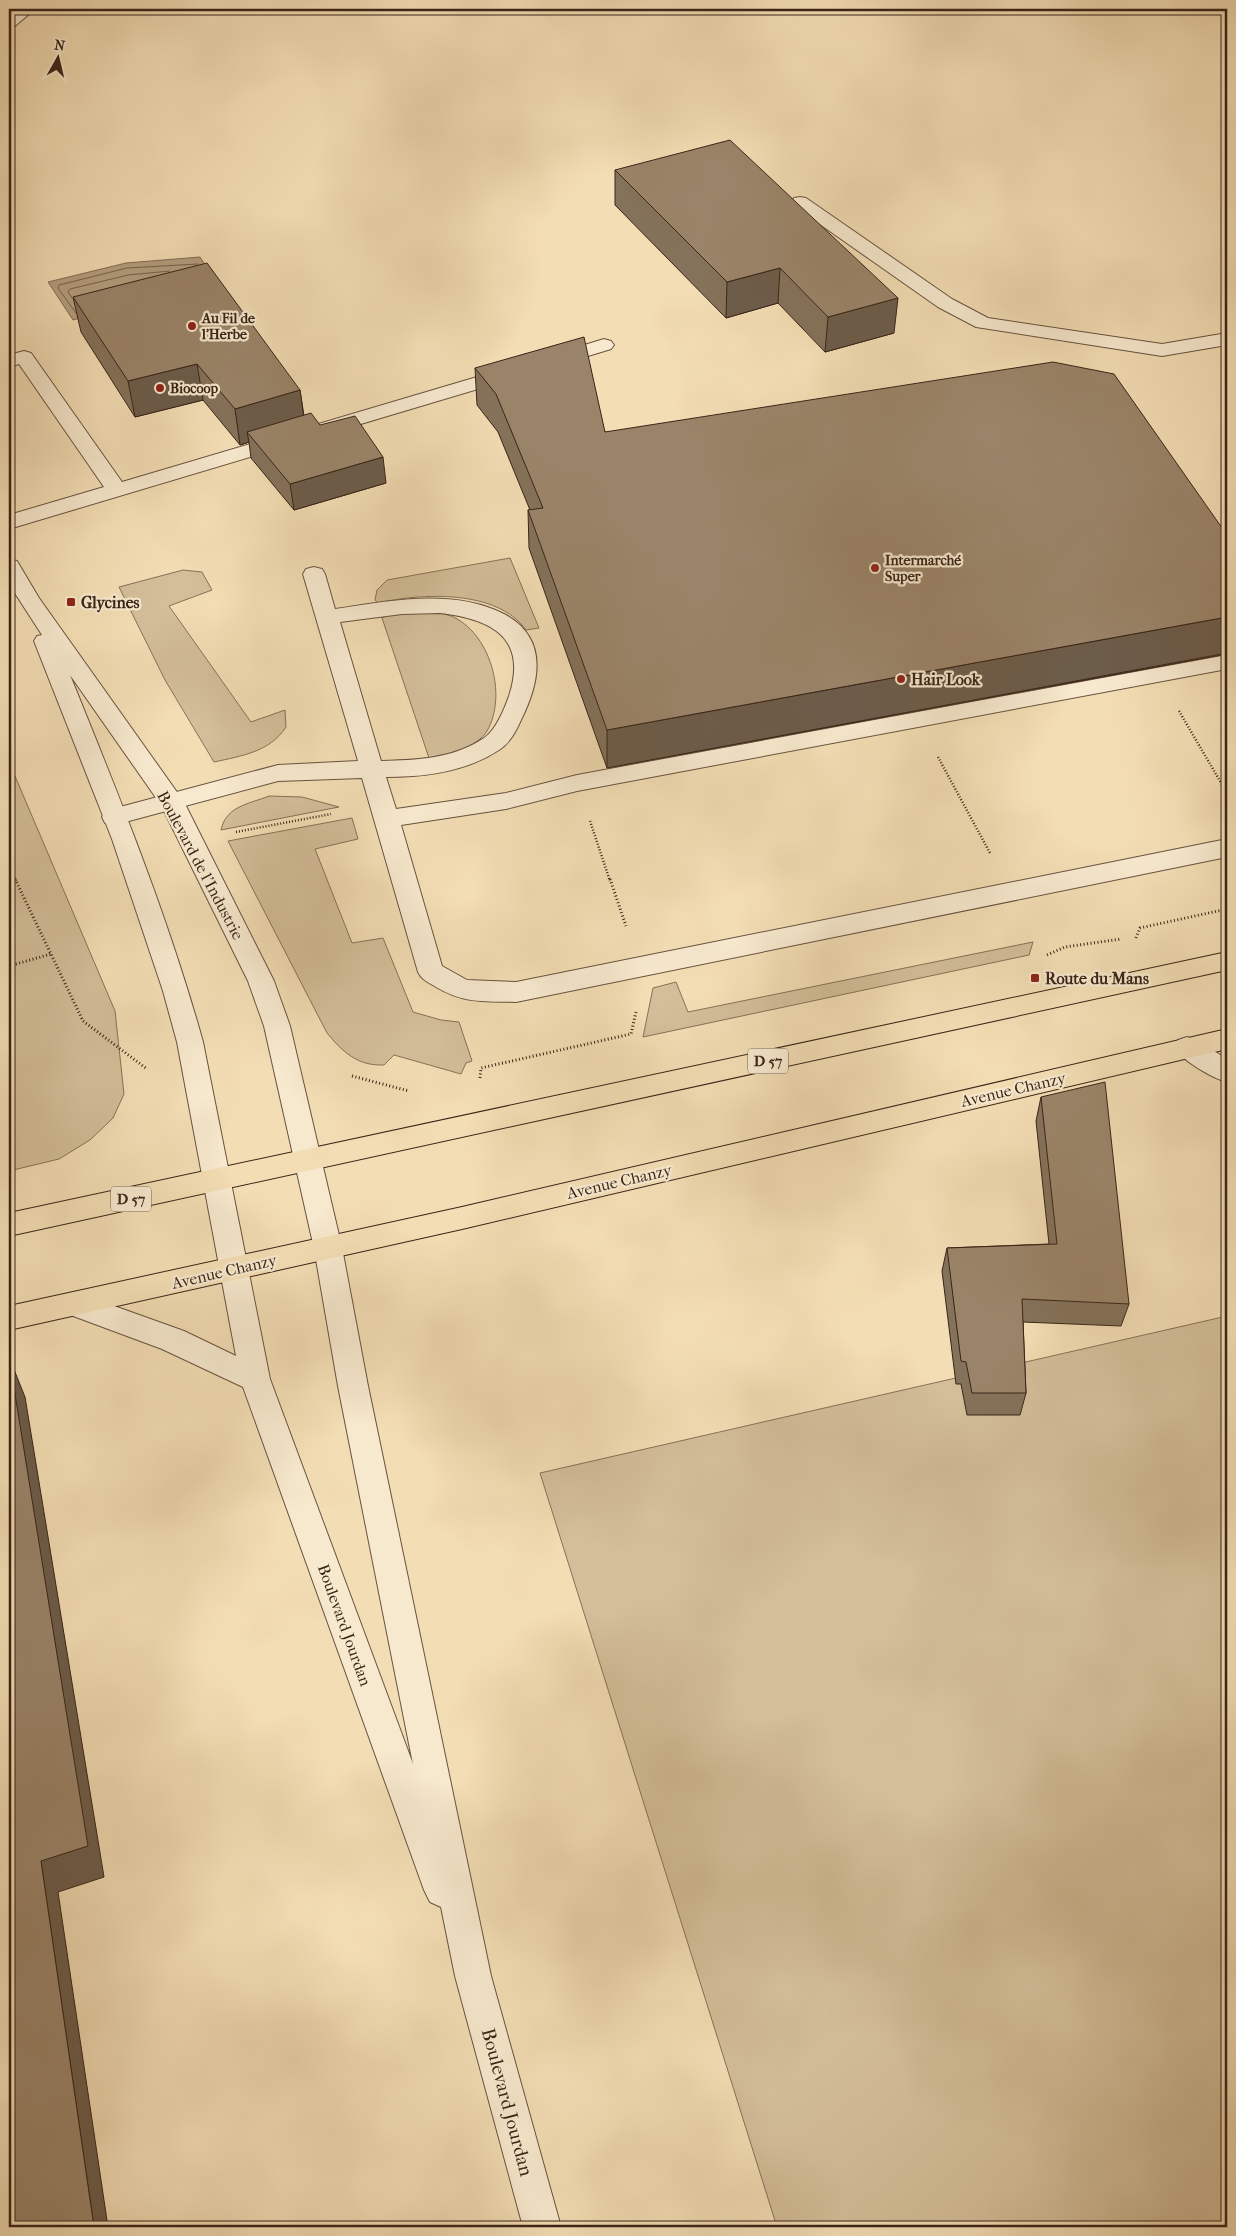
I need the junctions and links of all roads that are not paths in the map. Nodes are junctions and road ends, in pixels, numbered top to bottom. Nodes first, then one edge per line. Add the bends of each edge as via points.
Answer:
1 (27, 9) edge
2 (9, 22) edge
3 (800, 202) dead end
4 (1227, 339) edge
5 (604, 345) dead end
6 (16, 359) edge
7 (117, 490) junction
8 (9, 522) edge
9 (9, 566) edge
10 (314, 574) dead end
11 (29, 600) junction
12 (326, 617) junction
13 (1227, 662) edge
14 (372, 769) junction
15 (172, 802) junction
16 (114, 817) junction
17 (387, 819) junction
18 (1227, 848) edge
19 (1227, 961) edge
20 (1227, 1038) edge
21 (1187, 1048) junction
22 (1227, 1072) edge
23 (309, 1160) junction
24 (218, 1180) junction
25 (9, 1225) edge
26 (328, 1248) junction
27 (233, 1269) junction
28 (75, 1304) junction
29 (9, 1318) edge
30 (255, 1379) junction
31 (473, 1976) junction
32 (542, 2227) edge

1 - 2 street
3 - 4 street via 945,303 983,322 1162,350
5 - 7 street
6 - 7 street
7 - 8 street
9 - 11 street, Boulevard de l'Industrie
10 - 12 street
11 - 15 street, Boulevard de l'Industrie
11 - 16 street, Boulevard de l'Industrie
12 - 14 street
12 - 14 street via 403,606 477,612 513,631 525,648 524,688 517,708 498,739 478,751 432,767
13 - 17 street via 577,783 506,801
14 - 15 street via 278,773
14 - 17 street
15 - 16 street
15 - 23 street, Boulevard de l'Industrie via 261,981 277,1026
16 - 24 street, Boulevard de l'Industrie via 179,999
17 - 18 street via 431,972 462,990 516,992
19 - 23 main road, D 57
20 - 21 main road, Avenue Chanzy
21 - 22 street
21 - 26 main road, Avenue Chanzy
23 - 24 main road, D 57
23 - 26 street, Boulevard de l'Industrie
24 - 25 main road, D 57
24 - 27 street, Boulevard de l'Industrie
26 - 27 main road, Avenue Chanzy
26 - 31 street, Boulevard Jourdan
27 - 28 main road, Avenue Chanzy
27 - 30 street, Boulevard Jourdan
28 - 29 main road, Avenue Chanzy
28 - 30 street via 166,1337
30 - 31 street, Boulevard Jourdan
31 - 32 street, Boulevard Jourdan

